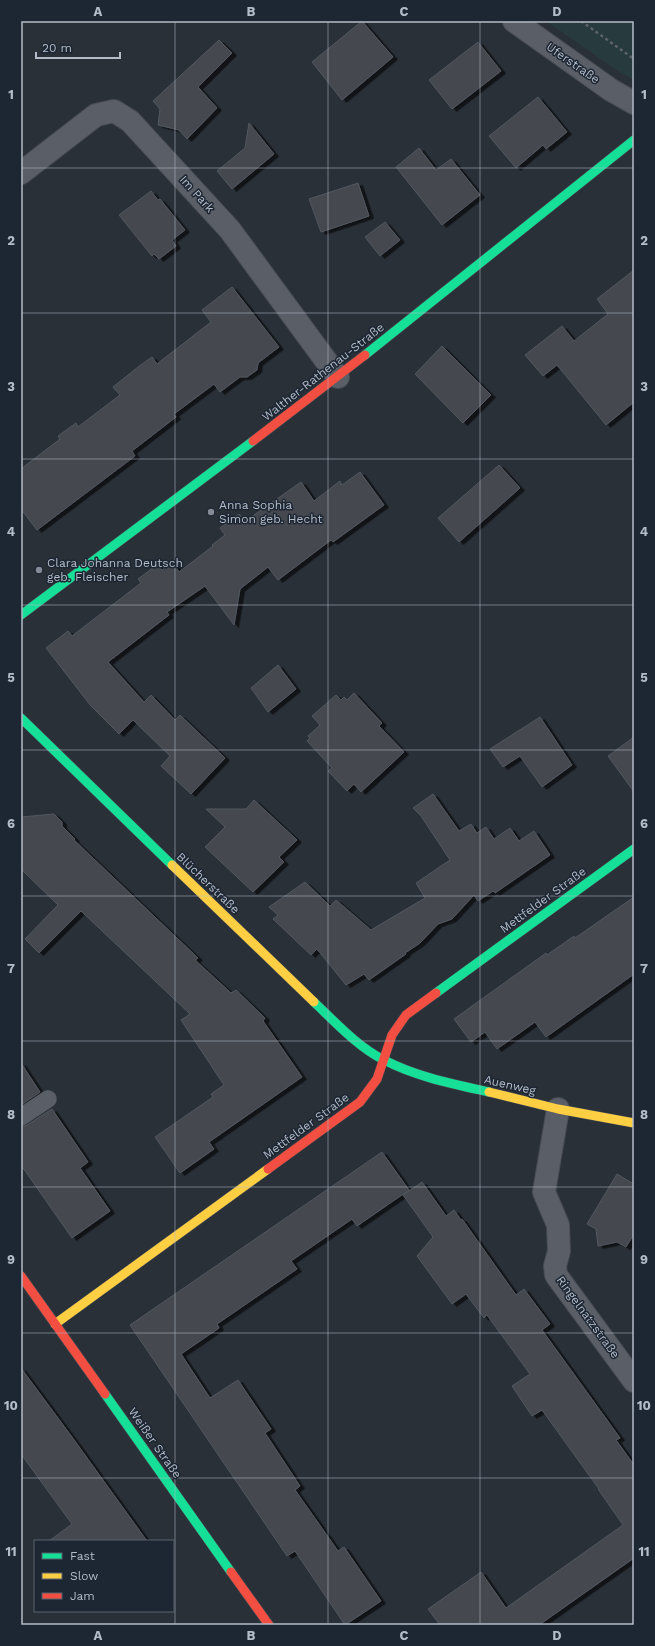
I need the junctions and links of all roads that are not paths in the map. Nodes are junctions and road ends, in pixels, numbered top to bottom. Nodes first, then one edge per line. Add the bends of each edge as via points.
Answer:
1 (514, 21) edge
2 (634, 103) edge
3 (634, 140) edge
4 (21, 173) edge
5 (338, 377) junction
6 (21, 616) edge
7 (21, 718) edge
8 (634, 849) edge
9 (383, 1060) junction
10 (48, 1100) dead end
11 (558, 1109) junction
12 (21, 1117) edge
13 (634, 1123) edge
14 (21, 1276) edge
15 (55, 1324) junction
16 (634, 1381) edge
17 (269, 1625) edge

1 - 2 street, Uferstraße
3 - 5 street, Walther-Rathenau-Straße
4 - 5 street, Im Park via 96,115 114,111 130,121 230,230
5 - 6 street, Walther-Rathenau-Straße
7 - 9 street, Blücherstraße via 350,1037
8 - 9 street, Mettfelder Straße via 406,1015 392,1035
9 - 11 street, Auenweg via 425,1077
9 - 15 street, Mettfelder Straße via 377,1079 360,1102
10 - 12 lane
11 - 13 street, Auenweg
11 - 16 street, Ringelnatzstraße via 544,1192 558,1225 559,1252 555,1266 556,1275
14 - 15 street, Weißer Straße
15 - 17 street, Weißer Straße

